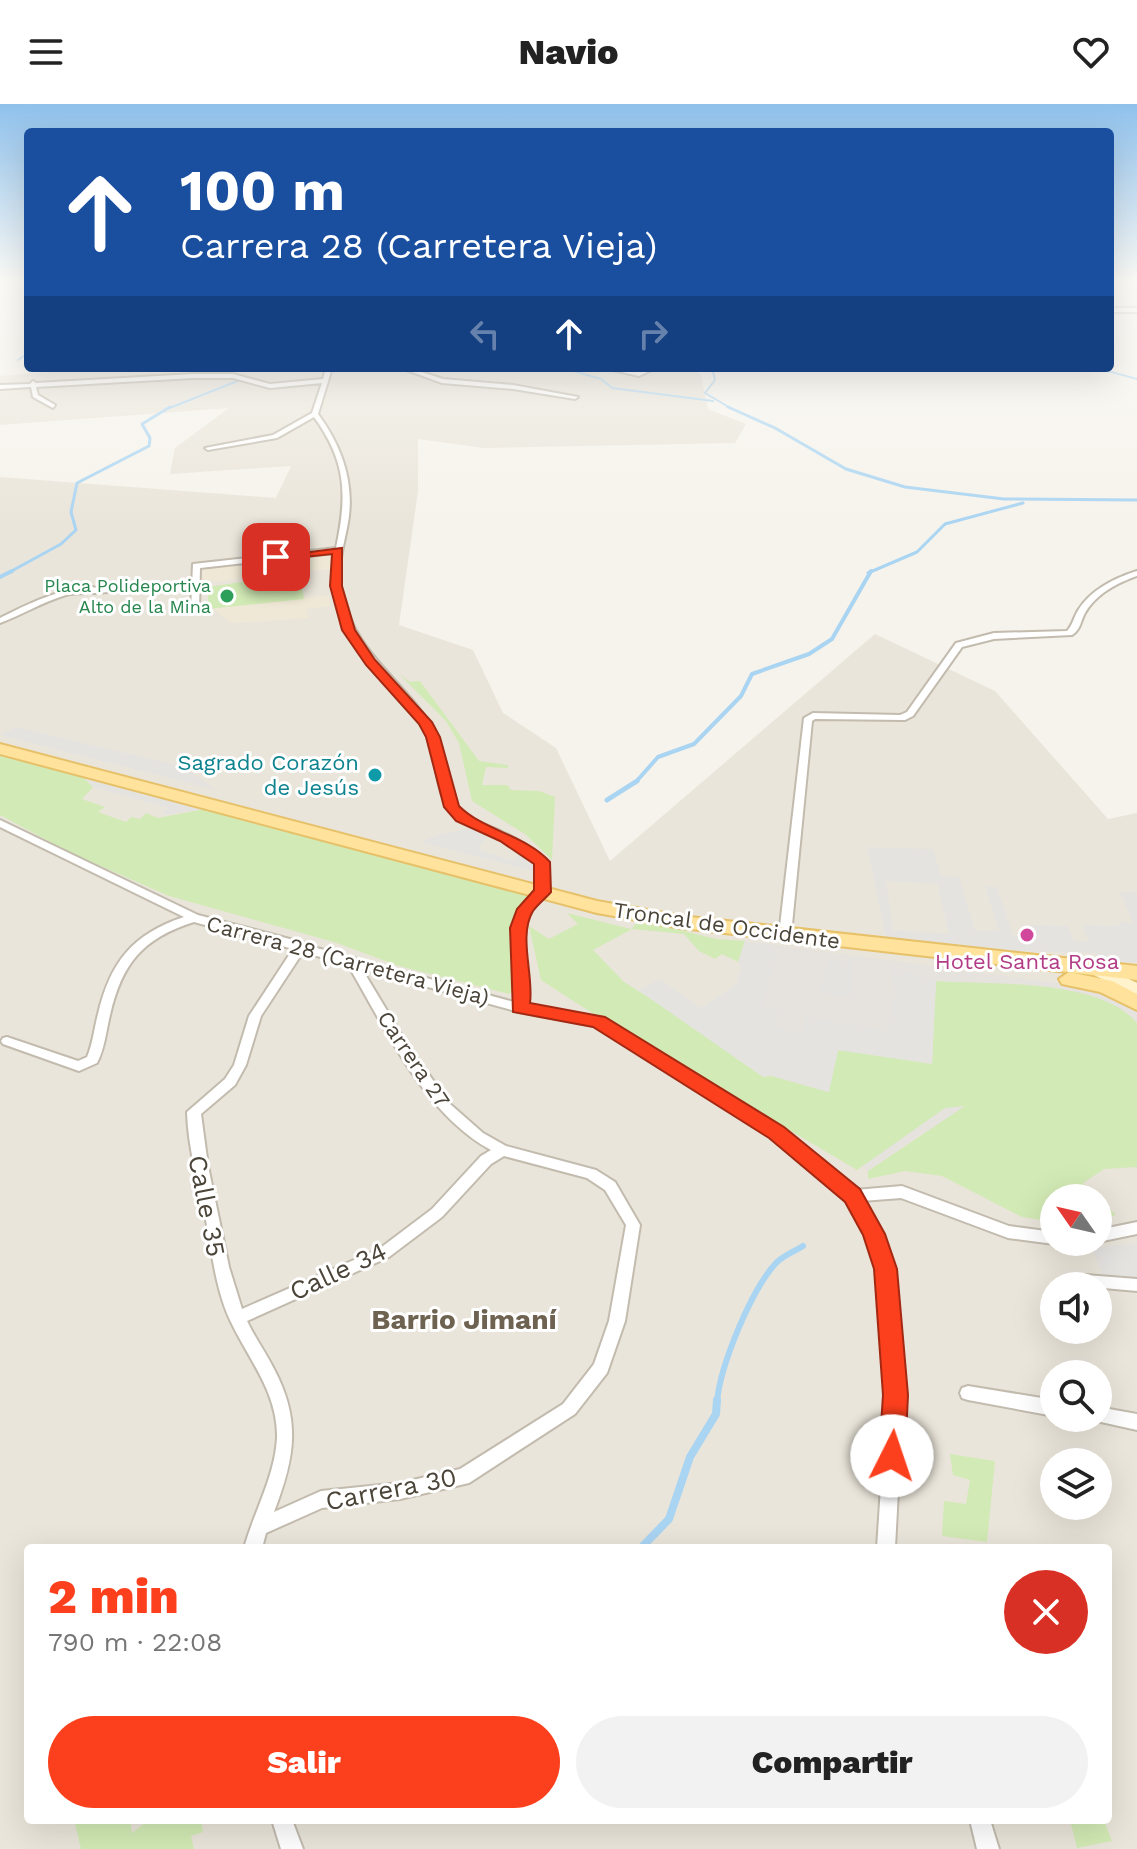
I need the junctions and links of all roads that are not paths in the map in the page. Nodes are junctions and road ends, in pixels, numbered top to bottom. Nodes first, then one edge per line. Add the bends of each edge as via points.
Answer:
1 (327, 372) edge
2 (416, 372) edge
3 (324, 381) junction
4 (33, 383) junction
5 (0, 387) edge
6 (575, 397) dead end
7 (53, 406) dead end
8 (315, 414) junction
9 (208, 448) dead end
10 (338, 550) junction
11 (1137, 573) edge
12 (106, 591) dead end
13 (195, 610) dead end
14 (0, 621) edge
15 (0, 749) edge
16 (0, 823) edge
17 (542, 892) junction
18 (194, 918) junction
19 (785, 935) junction
20 (301, 946) junction
21 (989, 958) junction
22 (353, 963) junction
23 (1096, 969) junction
24 (1137, 973) edge
25 (1137, 991) edge
26 (1137, 1003) edge
27 (519, 1008) junction
28 (7, 1041) dead end
29 (502, 1150) junction
30 (852, 1196) junction
31 (618, 1198) joint
32 (1137, 1228) edge
33 (1112, 1233) edge
34 (1040, 1236) edge
35 (1112, 1283) edge
36 (1137, 1285) edge
37 (237, 1318) junction
38 (968, 1393) dead end
39 (1040, 1406) edge
40 (1112, 1418) edge
41 (1137, 1422) edge
42 (258, 1528) junction
43 (254, 1544) edge
44 (886, 1544) edge
45 (283, 1824) edge
46 (981, 1824) edge
47 (292, 1849) edge
48 (988, 1849) edge

1 - 3 street
2 - 6 street via 442,381
3 - 4 street via 262,385 221,375
3 - 8 street
4 - 5 street
4 - 7 street via 35,396
8 - 9 street via 275,437
8 - 10 street via 336,445 342,466 347,503
10 - 13 street via 196,566
10 - 17 street via 336,586 348,630 370,663 425,722 452,807 542,862
11 - 19 street via 1113,581 1078,612 1069,633 994,636 959,645 902,718 807,720
12 - 14 street via 81,589 45,598
15 - 17 main road, Troncal de Occidente
16 - 18 street, Carrera 28 (Carretera Vieja)
17 - 19 main road, Troncal de Occidente via 681,922
17 - 27 street via 525,909 518,928 523,986
18 - 20 street, Carrera 28 (Carretera Vieja)
18 - 28 street via 138,943 111,982 92,1060 79,1066
19 - 21 main road, Troncal de Occidente
20 - 22 street, Carrera 28 (Carretera Vieja)
20 - 37 street, Calle 35 via 255,1016 240,1065 221,1092 194,1112 195,1143 221,1273
21 - 23 main road, Troncal de Occidente
21 - 26 main road via 1011,972 1088,981
22 - 27 street, Carrera 28 (Carretera Vieja)
22 - 29 street, Carrera 27 via 445,1108
23 - 24 main road, Troncal de Occidente
23 - 25 main road
27 - 30 street, Carrera 28 (Carretera Vieja) via 598,1022 776,1133
29 - 31 street, Carrera 27 via 591,1174
29 - 37 street, Calle 34 via 437,1213 384,1253
30 - 34 street via 902,1192 1008,1232
30 - 44 street via 874,1234 885,1269 895,1395
31 - 42 street, Carrera 30 via 633,1225 617,1321 601,1368 569,1409 463,1477 321,1500
32 - 33 street
35 - 36 street
37 - 42 street via 279,1389 285,1438 270,1503
38 - 39 street
40 - 41 street
42 - 43 street
45 - 47 street
46 - 48 street

